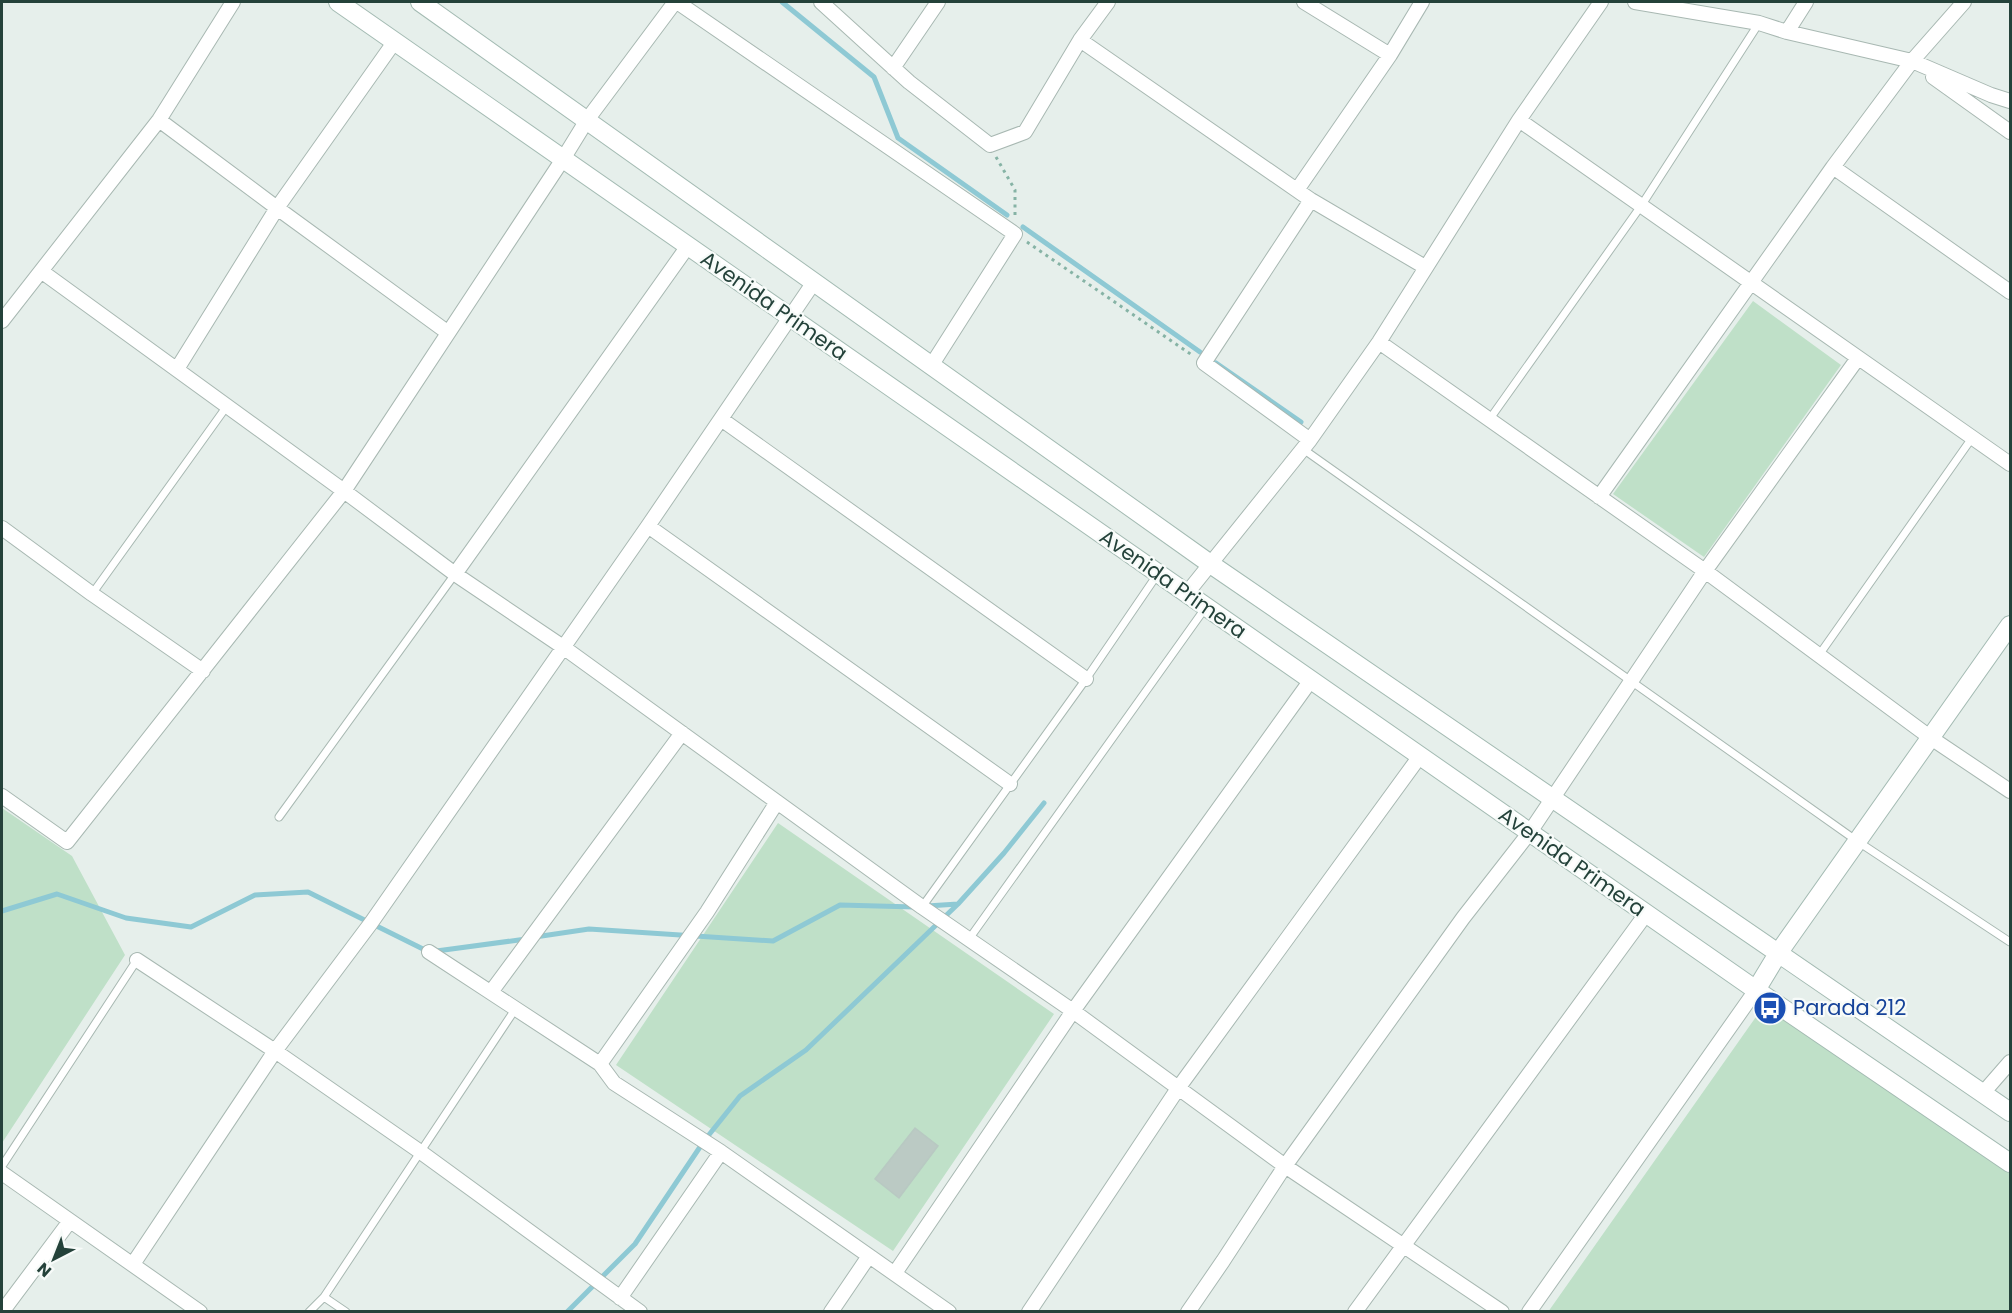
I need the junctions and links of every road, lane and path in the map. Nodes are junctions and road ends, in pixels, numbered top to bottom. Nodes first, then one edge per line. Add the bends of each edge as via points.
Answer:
1 (233, 2) edge
2 (338, 2) edge
3 (420, 2) edge
4 (676, 2) edge
5 (821, 2) edge
6 (938, 2) edge
7 (1108, 2) edge
8 (1304, 2) edge
9 (1422, 2) edge
10 (1601, 2) edge
11 (1635, 2) edge
12 (1806, 2) edge
13 (1964, 2) edge
14 (1759, 23) junction
15 (1787, 32) junction
16 (1080, 40) junction
17 (394, 41) junction
18 (1390, 55) junction
19 (1912, 61) junction
20 (893, 68) junction
21 (2010, 101) edge
22 (159, 120) junction
23 (587, 120) junction
24 (1519, 120) junction
25 (2010, 132) edge
26 (990, 145) junction
27 (563, 159) junction
28 (1833, 167) junction
29 (1297, 190) junction
30 (1311, 200) junction
31 (1641, 206) junction
32 (276, 208) junction
33 (1015, 234) junction
34 (688, 246) junction
35 (1425, 267) junction
36 (41, 271) junction
37 (814, 282) junction
38 (1752, 283) junction
39 (2010, 292) edge
40 (790, 316) junction
41 (2, 321) edge
42 (447, 332) junction
43 (1379, 342) junction
44 (1858, 358) junction
45 (1204, 363) junction
46 (931, 366) junction
47 (177, 369) junction
48 (227, 406) junction
49 (721, 419) junction
50 (1489, 420) junction
51 (1972, 438) junction
52 (1307, 444) junction
53 (2010, 465) edge
54 (344, 491) junction
55 (1599, 497) junction
56 (648, 526) junction
57 (2, 528) edge
58 (1209, 563) junction
59 (1704, 571) junction
60 (1158, 573) junction
61 (455, 574) junction
62 (1187, 593) junction
63 (92, 594) junction
64 (1206, 607) junction
65 (2010, 625) edge
66 (562, 647) junction
67 (1819, 655) junction
68 (203, 671) junction
69 (1086, 679) junction
70 (1311, 680) junction
71 (1631, 681) junction
72 (682, 733) junction
73 (1931, 738) junction
74 (1420, 756) junction
75 (1010, 784) junction
76 (2010, 791) edge
77 (2, 796) edge
78 (1553, 798) junction
79 (777, 802) junction
80 (279, 818) dead end
81 (1530, 832) junction
82 (1857, 841) junction
83 (922, 907) junction
84 (1646, 914) junction
85 (969, 939) junction
86 (2010, 942) edge
87 (429, 952) dead end
88 (1779, 952) junction
89 (137, 960) joint
90 (1756, 990) junction
91 (491, 992) junction
92 (516, 1008) junction
93 (1073, 1011) junction
94 (275, 1051) junction
95 (2010, 1062) edge
96 (600, 1064) junction
97 (1179, 1088) junction
98 (1983, 1093) junction
99 (2010, 1112) edge
100 (721, 1152) junction
101 (422, 1153) junction
102 (2010, 1163) edge
103 (2, 1166) edge
104 (1285, 1166) junction
105 (2, 1173) edge
106 (70, 1221) junction
107 (1403, 1244) junction
108 (869, 1256) junction
109 (133, 1264) junction
110 (895, 1274) junction
111 (324, 1298) junction
112 (620, 1298) junction
113 (2, 1311) edge
114 (200, 1311) edge
115 (309, 1311) edge
116 (346, 1311) edge
117 (640, 1311) edge
118 (831, 1311) edge
119 (949, 1311) edge
120 (1029, 1311) edge
121 (1188, 1311) edge
122 (1355, 1311) edge
123 (1502, 1311) edge
124 (1529, 1311) edge

1 - 22 street
2 - 17 main road, Avenida Primera
3 - 23 main road, Avenida Primera
4 - 23 street
4 - 33 street
5 - 20 street
6 - 20 street
7 - 16 street
8 - 18 street
9 - 18 street
10 - 24 street
11 - 14 street
12 - 15 street
13 - 19 street
14 - 15 street
14 - 31 lane
15 - 19 street
16 - 26 street via 1025,132
16 - 29 street
17 - 27 main road, Avenida Primera
17 - 32 street
18 - 29 street
19 - 21 street
19 - 25 street
19 - 28 street
20 - 26 street
22 - 32 street
22 - 36 street
23 - 27 street
23 - 37 main road, Avenida Primera
24 - 31 street
24 - 35 street
26 - 33 path via 1015,190
27 - 34 main road, Avenida Primera
27 - 42 street
28 - 38 street
28 - 39 street
29 - 30 street
30 - 35 street
30 - 45 street
31 - 38 street
31 - 50 lane
32 - 42 street
32 - 47 street
33 - 45 path
33 - 46 street
34 - 40 main road, Avenida Primera
34 - 61 street
35 - 43 street
36 - 41 street
36 - 47 street
37 - 40 street
37 - 46 main road, Avenida Primera
38 - 44 street
38 - 55 street
40 - 49 street
40 - 60 main road, Avenida Primera
42 - 54 street
43 - 50 street
43 - 52 street
44 - 51 street
44 - 59 street
45 - 52 street
46 - 58 main road, Avenida Primera
47 - 48 street
48 - 54 street
48 - 63 lane
49 - 56 street
49 - 69 street
50 - 55 street
51 - 53 street
51 - 67 lane
52 - 58 street
52 - 71 lane
54 - 61 street
54 - 68 street
55 - 59 street
56 - 66 street
56 - 75 street
57 - 63 street
58 - 62 street
58 - 78 main road, Avenida Primera
59 - 67 street
59 - 71 street
60 - 62 main road, Avenida Primera
60 - 69 lane
61 - 66 street
61 - 80 lane
62 - 64 main road, Avenida Primera
63 - 68 street
64 - 70 main road, Avenida Primera
64 - 85 lane
65 - 73 main road
66 - 72 street
66 - 94 street via 371,923
67 - 73 street
68 - 77 street via 67,842
69 - 75 lane
70 - 74 main road, Avenida Primera
70 - 93 street
71 - 78 street
71 - 82 lane
72 - 79 street
72 - 91 street
73 - 76 street
73 - 82 main road
74 - 81 main road, Avenida Primera
74 - 97 street
75 - 83 lane
78 - 81 street
78 - 88 main road, Avenida Primera
79 - 83 street
79 - 96 street via 707,912
81 - 84 main road, Avenida Primera
81 - 104 street via 1463,918
82 - 86 lane
82 - 88 main road
83 - 85 street
84 - 90 main road, Avenida Primera
84 - 107 street
85 - 93 street
87 - 91 street
88 - 90 main road
88 - 98 main road, Avenida Primera
89 - 94 street
89 - 103 lane
90 - 102 main road, Avenida Primera
90 - 124 street
91 - 92 street
92 - 96 street
92 - 101 lane
93 - 97 street
93 - 110 street
94 - 101 street
94 - 109 street
95 - 98 street
96 - 100 street via 614,1083
97 - 104 street
97 - 120 street
98 - 99 main road, Avenida Primera
100 - 108 street
100 - 112 street
101 - 111 lane
101 - 112 street
104 - 107 street
104 - 121 street
105 - 106 street
106 - 109 street
106 - 113 street
107 - 122 street
107 - 123 street
108 - 110 street
108 - 118 street
109 - 114 street
110 - 119 street
111 - 115 lane
111 - 116 lane
112 - 117 street

